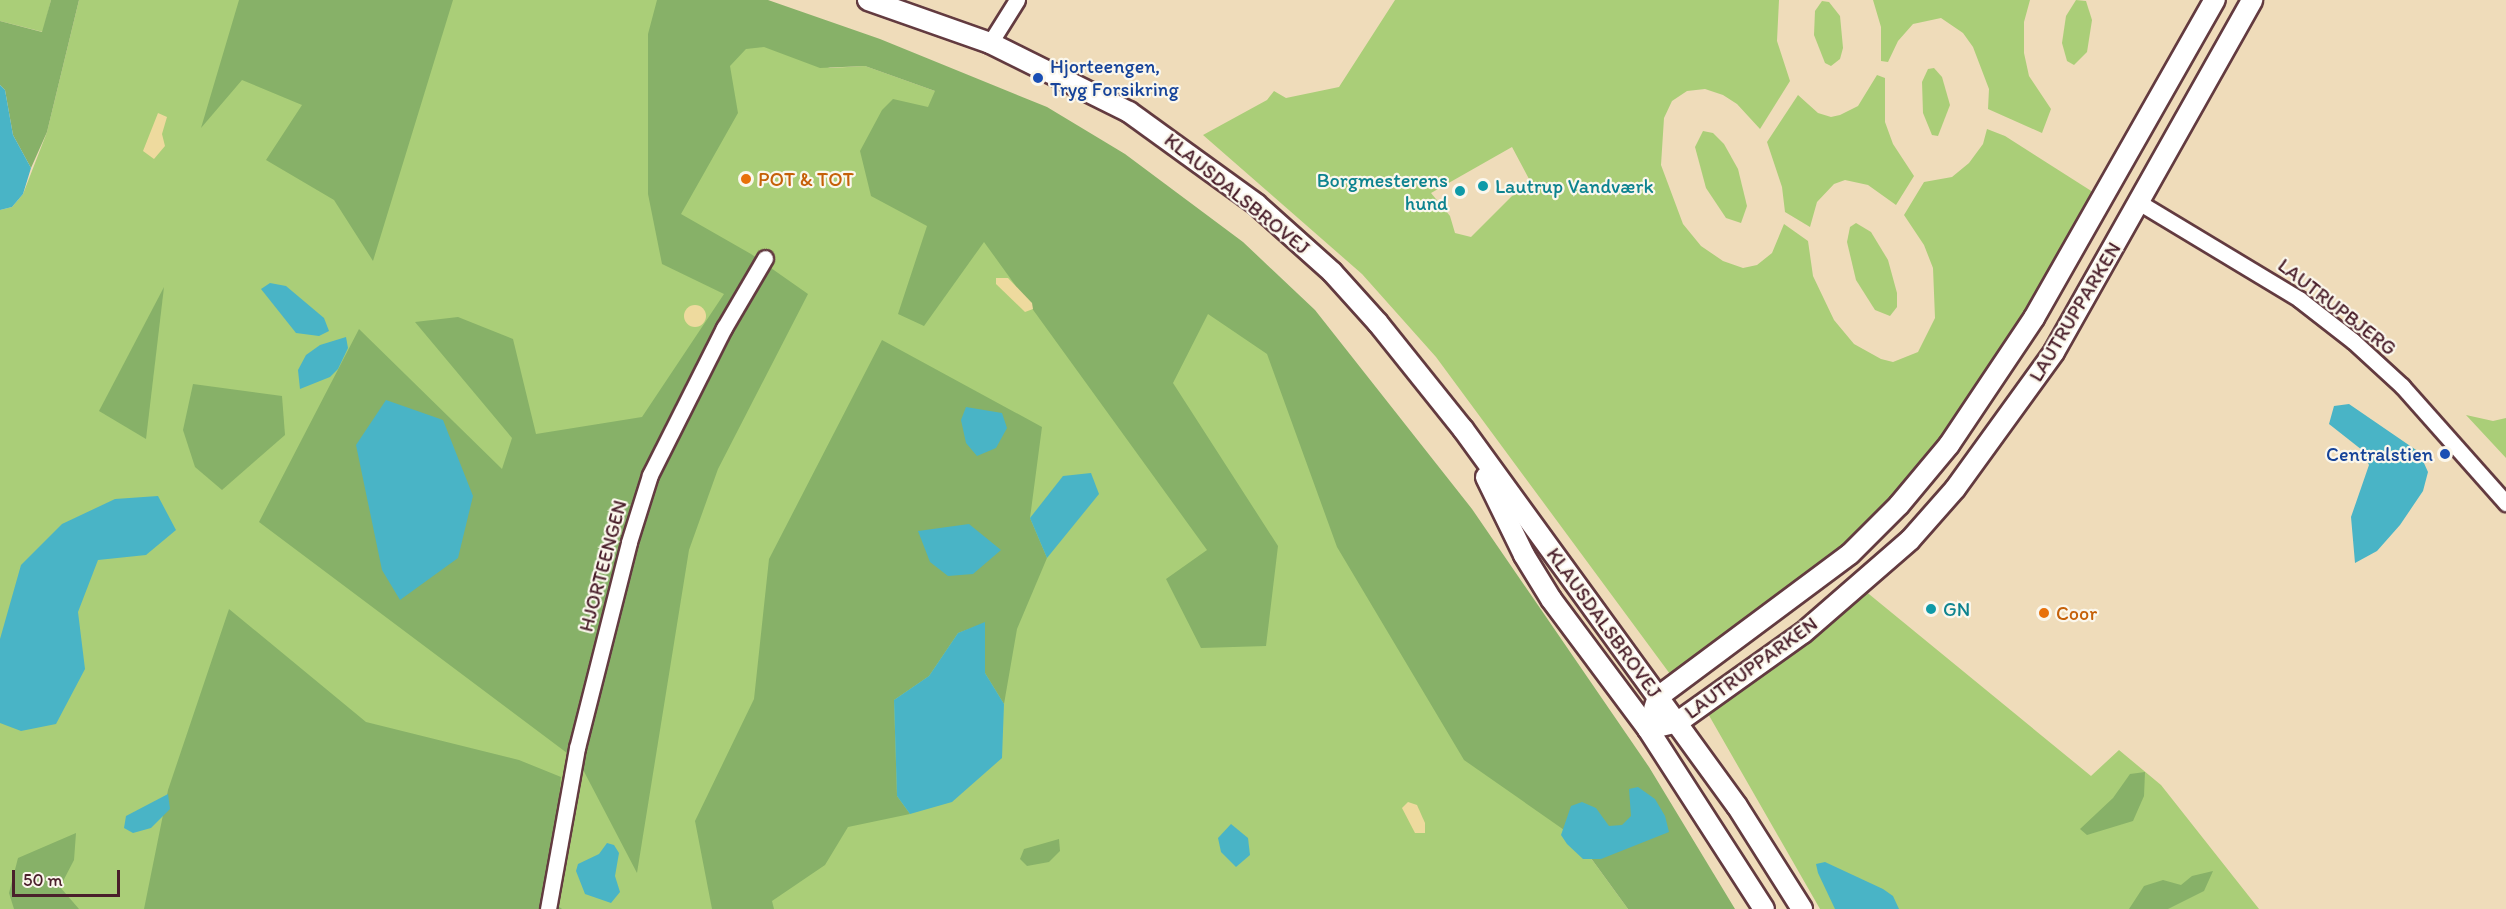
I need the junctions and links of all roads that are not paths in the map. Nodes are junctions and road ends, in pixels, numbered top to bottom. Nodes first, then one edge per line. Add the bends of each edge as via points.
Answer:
1 (868, 0) edge
2 (1017, 0) edge
3 (2215, 0) edge
4 (2252, 0) edge
5 (990, 44) junction
6 (2110, 186) junction
7 (2140, 203) junction
8 (765, 258) dead end
9 (1463, 429) junction
10 (2506, 503) edge
11 (1658, 697) junction
12 (1678, 722) junction
13 (1648, 729) junction
14 (548, 909) edge
15 (1764, 909) edge
16 (1802, 909) edge

1 - 5 street, KLAUSDALSBROVEJ
2 - 5 street
3 - 6 street, LAUTRUPPARKEN
4 - 7 street, LAUTRUPPARKEN
5 - 9 street, KLAUSDALSBROVEJ via 1129,112 1257,204 1332,272
6 - 7 street
6 - 11 street, LAUTRUPPARKEN via 2013,353 1948,445 1899,505 1812,585
7 - 10 street, LAUTRUPBJERG via 2299,299 2353,341 2402,386
7 - 12 street, LAUTRUPPARKEN via 2054,352 1991,443 1917,531 1803,633
8 - 14 street, HJORTEENGEN via 724,328 650,475 577,748
9 - 11 street, KLAUSDALSBROVEJ
9 - 13 street, KLAUSDALSBROVEJ via 1524,555 1551,599
11 - 12 street, KLAUSDALSBROVEJ
11 - 13 street, LAUTRUPPARKEN
12 - 13 street, LAUTRUPPARKEN
12 - 16 street, KLAUSDALSBROVEJ
13 - 15 street, KLAUSDALSBROVEJ

